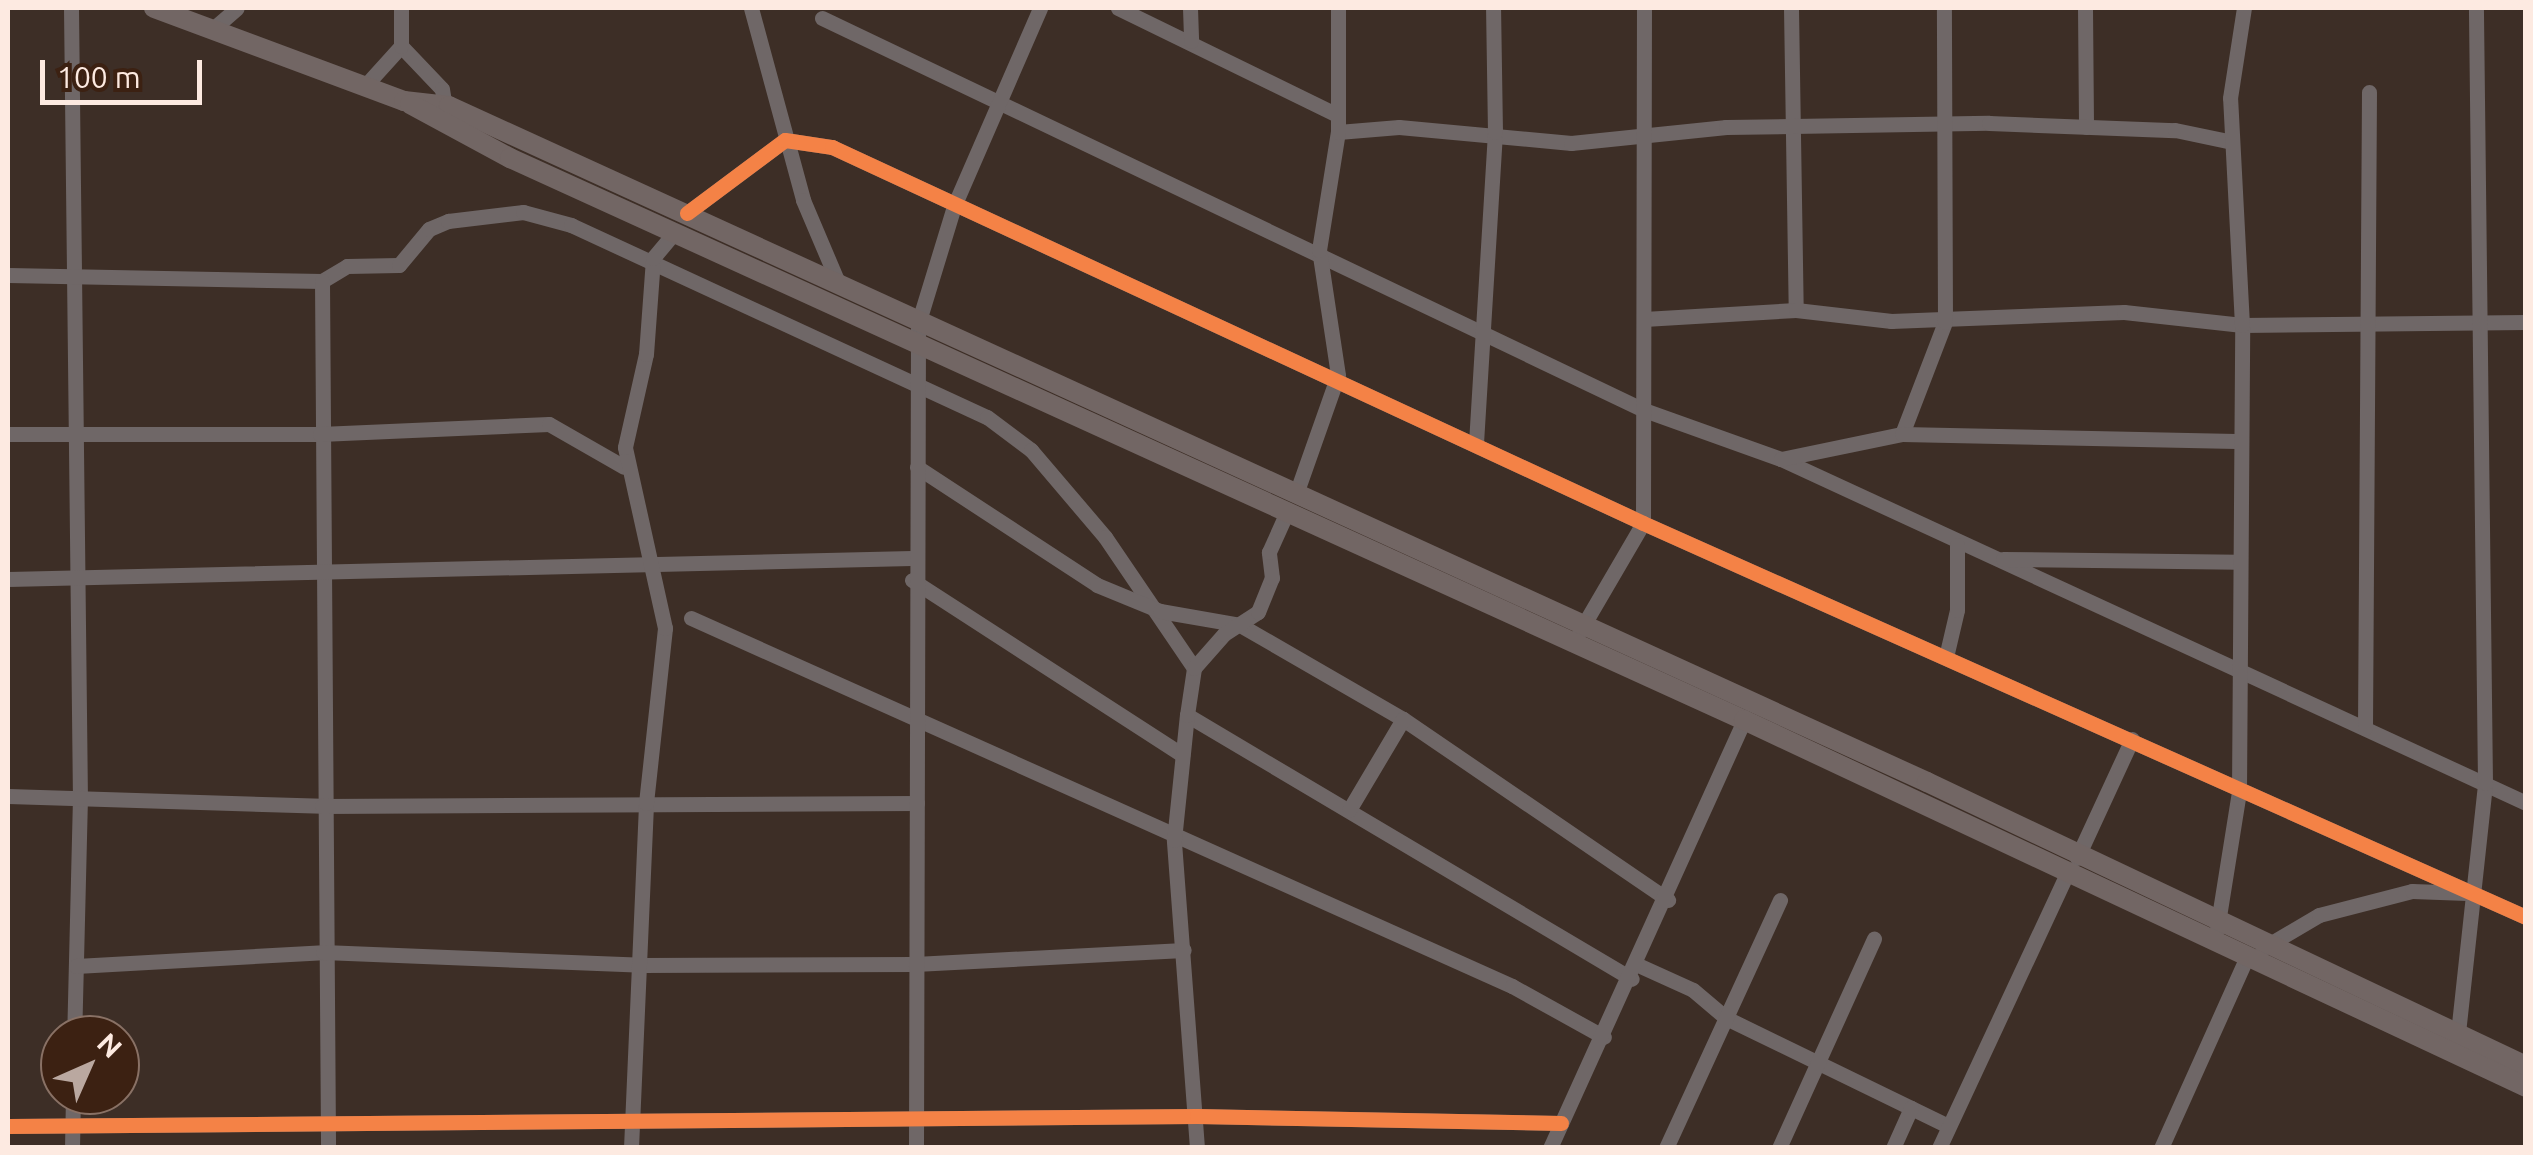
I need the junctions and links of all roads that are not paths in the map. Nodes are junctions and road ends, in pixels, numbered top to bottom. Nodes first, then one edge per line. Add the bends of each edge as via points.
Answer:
1 (70, 8) edge
2 (154, 8) edge
3 (237, 8) edge
4 (401, 8) edge
5 (751, 8) edge
6 (1040, 8) edge
7 (1118, 8) edge
8 (1190, 8) edge
9 (1338, 8) edge
10 (1493, 8) edge
11 (1644, 8) edge
12 (1791, 8) edge
13 (1944, 8) edge
14 (2085, 8) edge
15 (2244, 8) edge
16 (2476, 8) edge
17 (822, 18) dead end
18 (214, 28) junction
19 (1190, 41) junction
20 (400, 46) junction
21 (364, 87) junction
22 (2369, 92) dead end
23 (997, 98) junction
24 (446, 115) junction
25 (1337, 124) junction
26 (1944, 126) junction
27 (2086, 127) junction
28 (1789, 128) junction
29 (1495, 132) junction
30 (1644, 139) junction
31 (786, 140) junction
32 (2232, 142) junction
33 (954, 206) junction
34 (687, 214) junction
35 (673, 234) junction
36 (1319, 250) junction
37 (653, 258) junction
38 (8, 274) edge
39 (77, 275) junction
40 (322, 281) junction
41 (840, 289) junction
42 (1796, 310) junction
43 (1644, 319) junction
44 (1945, 322) junction
45 (2480, 322) junction
46 (2526, 322) edge
47 (918, 324) junction
48 (2364, 324) junction
49 (2242, 326) junction
50 (1480, 328) junction
51 (918, 348) junction
52 (1338, 376) junction
53 (914, 379) junction
54 (1644, 410) junction
55 (8, 434) edge
56 (320, 434) junction
57 (1902, 434) junction
58 (75, 436) junction
59 (2236, 442) junction
60 (1476, 443) junction
61 (1780, 458) junction
62 (917, 467) junction
63 (624, 468) junction
64 (1292, 503) junction
65 (1644, 523) junction
66 (1957, 544) junction
67 (912, 558) junction
68 (1994, 559) junction
69 (2238, 562) junction
70 (652, 568) junction
71 (324, 578) junction
72 (8, 579) edge
73 (76, 580) junction
74 (912, 580) junction
75 (1160, 610) junction
76 (690, 618) dead end
77 (1240, 624) junction
78 (1582, 627) junction
79 (1572, 646) junction
80 (1946, 657) junction
81 (1194, 668) junction
82 (2241, 677) junction
83 (1748, 711) junction
84 (1187, 715) junction
85 (921, 718) junction
86 (1403, 720) junction
87 (2365, 728) junction
88 (2132, 739) junction
89 (1182, 755) junction
90 (2485, 783) junction
91 (2239, 791) junction
92 (8, 796) edge
93 (80, 797) junction
94 (646, 802) junction
95 (917, 803) junction
96 (2526, 803) edge
97 (322, 806) junction
98 (1349, 810) junction
99 (1174, 840) junction
100 (2072, 867) junction
101 (2476, 893) junction
102 (1668, 900) junction
103 (1780, 900) dead end
104 (2526, 917) edge
105 (2218, 921) junction
106 (1874, 939) dead end
107 (2216, 942) junction
108 (1184, 950) junction
109 (323, 952) junction
110 (2256, 953) junction
111 (915, 964) junction
112 (642, 965) junction
113 (76, 966) junction
114 (1635, 972) junction
115 (75, 1015) edge
116 (1726, 1018) junction
117 (2458, 1033) junction
118 (1604, 1037) junction
119 (1818, 1063) junction
120 (2526, 1066) edge
121 (2526, 1087) edge
122 (1911, 1108) junction
123 (72, 1115) edge
124 (1196, 1116) junction
125 (630, 1120) junction
126 (916, 1123) junction
127 (1561, 1123) junction
128 (8, 1126) edge
129 (72, 1126) junction
130 (1948, 1126) junction
131 (327, 1127) junction
132 (72, 1148) edge
133 (328, 1148) edge
134 (631, 1148) edge
135 (916, 1148) edge
136 (1197, 1148) edge
137 (1550, 1148) edge
138 (1666, 1148) edge
139 (1779, 1148) edge
140 (1893, 1148) edge
141 (1939, 1148) edge
142 (2161, 1148) edge

1 - 39 street
2 - 18 main road
3 - 18 street
4 - 20 street
5 - 31 street
6 - 23 street
7 - 19 street
8 - 19 street
9 - 25 street
10 - 29 street
11 - 30 street
12 - 28 street
13 - 26 street
14 - 27 street
15 - 32 street
16 - 45 street
17 - 23 street
18 - 21 main road
19 - 25 street
20 - 21 street
20 - 24 street
21 - 24 main road
22 - 48 street
23 - 33 street
23 - 36 street
24 - 34 main road
24 - 35 main road
25 - 29 street
25 - 36 street
26 - 27 street
26 - 28 street
26 - 44 street
27 - 32 street
28 - 30 street
28 - 42 street
29 - 30 street via 1571,143
29 - 50 street
30 - 43 street
31 - 33 street via 832,147
31 - 34 street
31 - 41 street
32 - 49 street
33 - 47 street
33 - 52 street
34 - 41 main road
35 - 37 street
35 - 51 main road
36 - 50 street
36 - 52 street
37 - 40 street via 524,212 448,222 429,230 399,264 347,266
37 - 53 street
37 - 63 street via 646,354
38 - 39 street
39 - 40 street
39 - 58 street
40 - 56 street
41 - 47 main road
42 - 43 street
42 - 44 street
43 - 54 street
44 - 49 street via 2124,312
44 - 57 street
45 - 46 street
45 - 48 street
45 - 90 street
47 - 51 street
47 - 64 main road
48 - 49 street
48 - 87 street
49 - 59 street
50 - 54 street
50 - 60 street
51 - 53 street
51 - 64 main road
52 - 60 street
52 - 64 street
53 - 62 street
53 - 75 street via 1031,450
54 - 61 street
54 - 65 street
55 - 58 street
56 - 58 street
56 - 63 street via 549,424
56 - 71 street
57 - 59 street
57 - 61 street
58 - 73 street
59 - 69 street
60 - 65 street
61 - 66 street
62 - 67 street
62 - 75 street via 1096,584
63 - 70 street
64 - 77 street via 1269,552 1272,578 1258,612
64 - 78 main road
64 - 79 main road
65 - 78 street
65 - 80 street
66 - 68 street
66 - 80 street via 1958,610
67 - 70 street via 701,558
67 - 74 street
68 - 69 street
68 - 82 street
69 - 82 street
70 - 71 street
70 - 94 street via 665,628
71 - 73 street
71 - 97 street
72 - 73 street
73 - 93 street
74 - 85 street
74 - 89 street
75 - 77 street
75 - 81 street
76 - 85 street
77 - 81 street
77 - 86 street
78 - 79 street
78 - 83 main road
79 - 83 main road
80 - 88 street
81 - 84 street
82 - 87 street
82 - 91 street
83 - 100 main road
83 - 102 street
84 - 89 street
84 - 98 street
85 - 95 street
85 - 99 street
86 - 98 street
86 - 102 street
87 - 90 street
88 - 91 street
88 - 100 street
89 - 99 street
90 - 96 street
90 - 101 street
91 - 101 street
91 - 105 street
92 - 93 street
93 - 97 street
93 - 113 street
94 - 95 street
94 - 97 street
94 - 112 street
95 - 111 street
97 - 109 street
98 - 114 street
99 - 108 street
99 - 118 street via 1512,986
100 - 105 main road
100 - 107 main road
100 - 130 street
101 - 104 street
101 - 110 street via 2412,891 2319,915
101 - 117 street
102 - 114 street
103 - 116 street
105 - 107 street
105 - 110 main road
106 - 119 street
107 - 110 main road
108 - 111 street
108 - 124 street
109 - 112 street
109 - 113 street
109 - 131 street
110 - 117 main road
110 - 121 main road
110 - 142 street
111 - 112 street
111 - 126 street
112 - 125 street
113 - 115 street
114 - 116 street via 1693,990
114 - 118 street
116 - 119 street
116 - 138 street
117 - 120 main road
118 - 127 street
119 - 122 street
119 - 139 street
122 - 130 street
122 - 140 street
123 - 129 street
124 - 126 street
124 - 127 street
124 - 136 street
125 - 126 street
125 - 131 street
125 - 134 street
126 - 135 street
127 - 137 street
128 - 129 street
129 - 131 street
129 - 132 street
130 - 141 street
131 - 133 street

